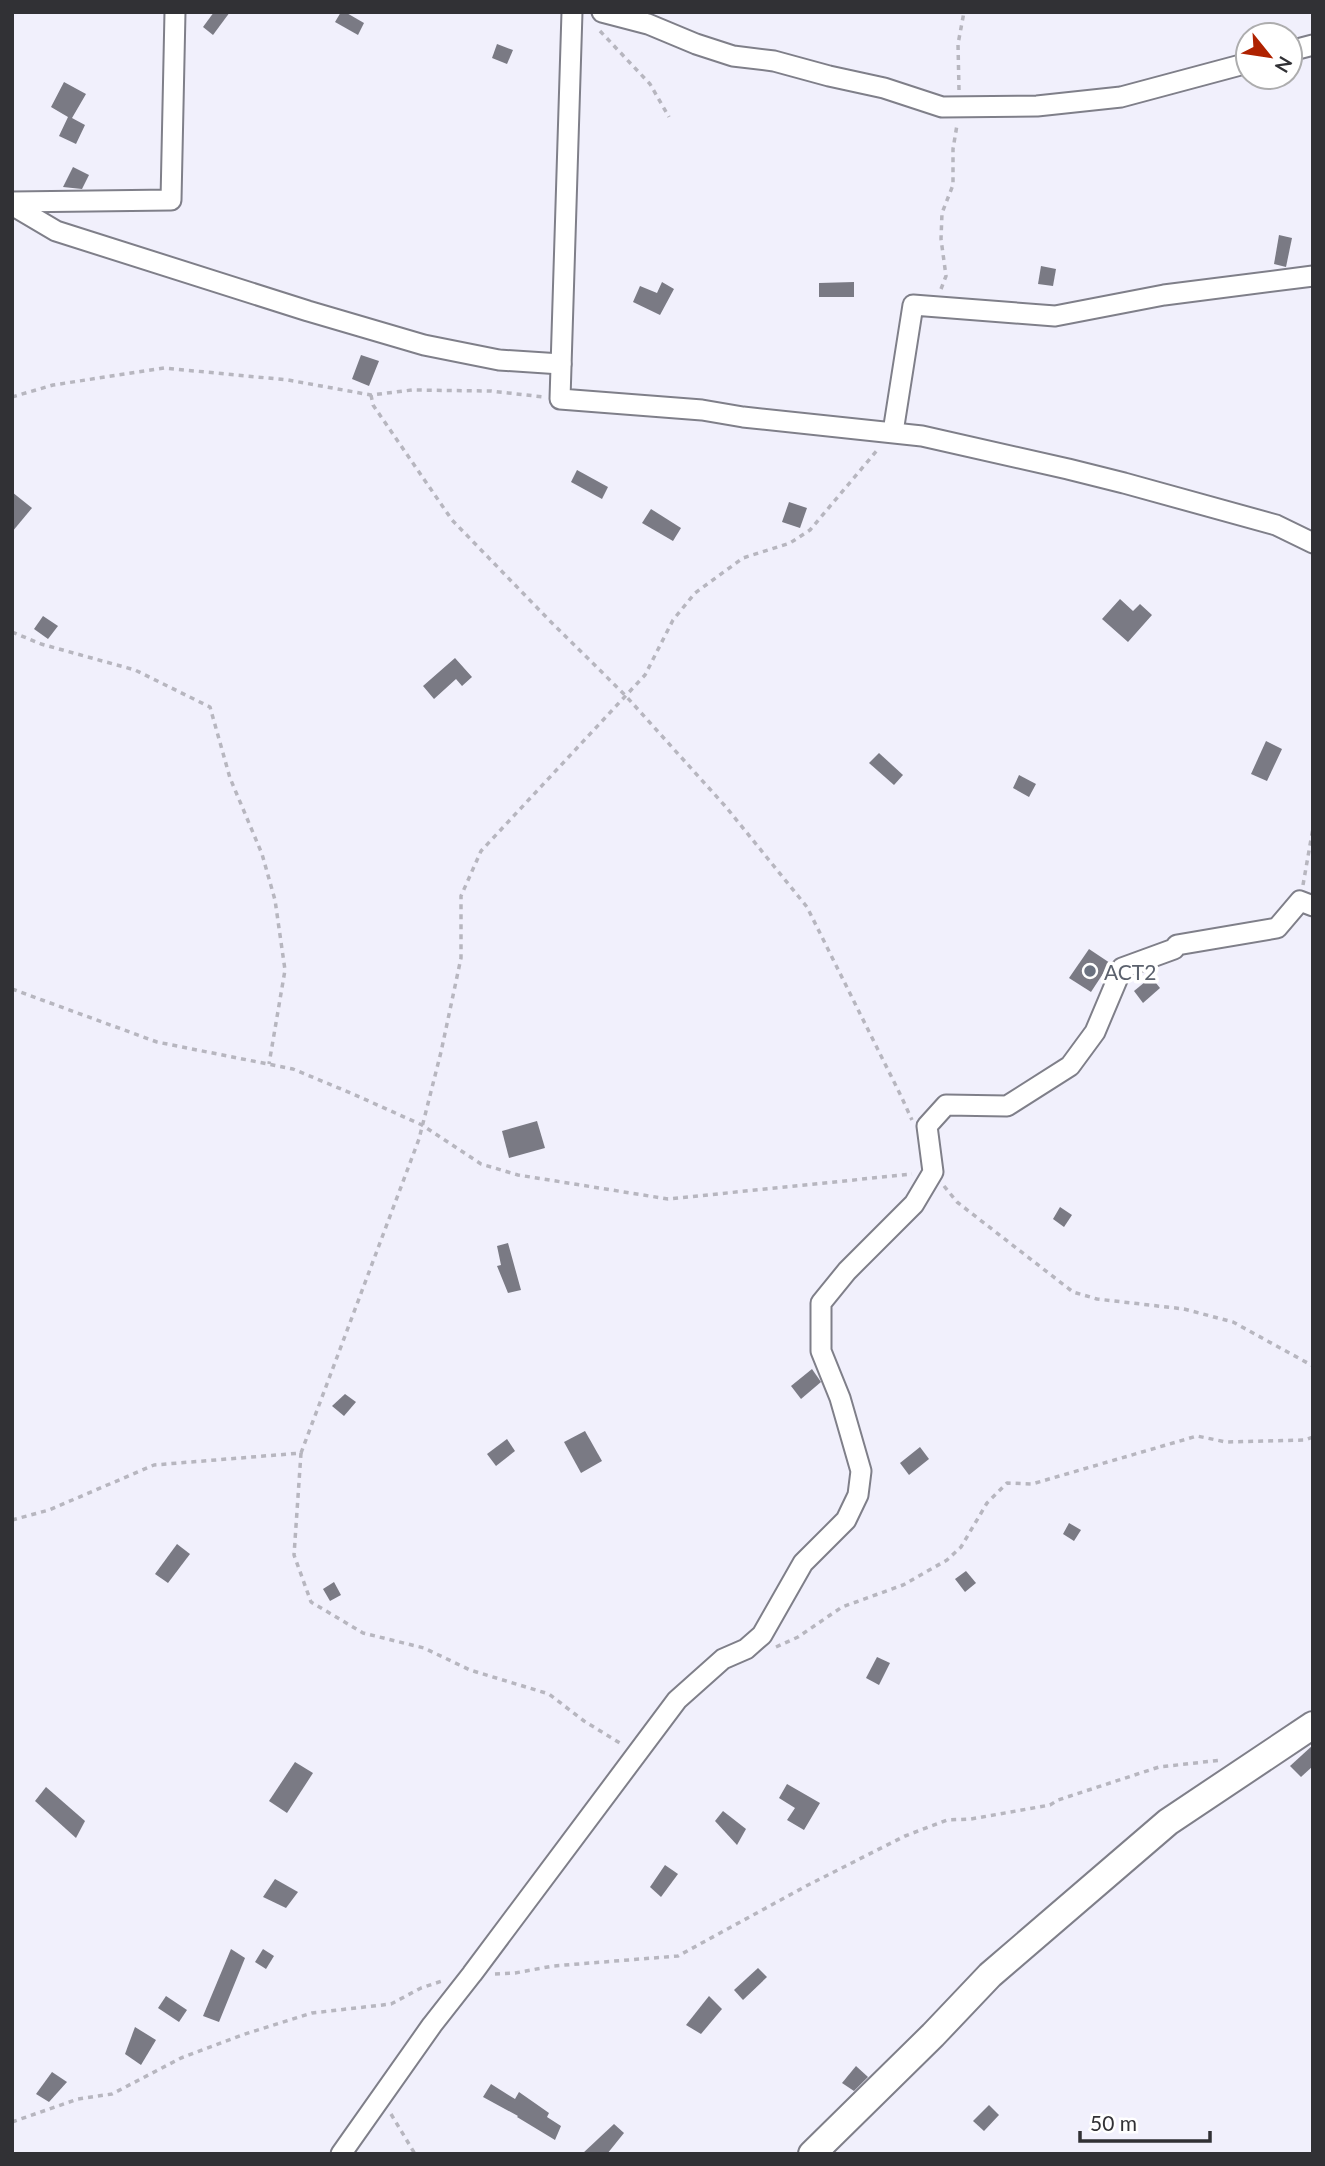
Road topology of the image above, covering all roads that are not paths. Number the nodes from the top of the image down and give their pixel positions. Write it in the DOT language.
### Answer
graph roads {
  1 [pos="175,12"];
  2 [pos="572,12"];
  3 [pos="599,20"];
  4 [pos="1234,67"];
  5 [pos="12,203"];
  6 [pos="1313,276"];
  7 [pos="561,365"];
  8 [pos="893,432"];
  9 [pos="1313,543"];
  10 [pos="1307,904"];
  11 [pos="1313,1725"];
  12 [pos="341,2154"];
  13 [pos="812,2154"];
  1 -- 5 [label="street"];
  2 -- 7 [label="street"];
  3 -- 4 [label="street"];
  5 -- 7 [label="street"];
  6 -- 8 [label="street"];
  7 -- 8 [label="street"];
  8 -- 9 [label="street"];
  10 -- 12 [label="street"];
  11 -- 13 [label="main road"];
}
